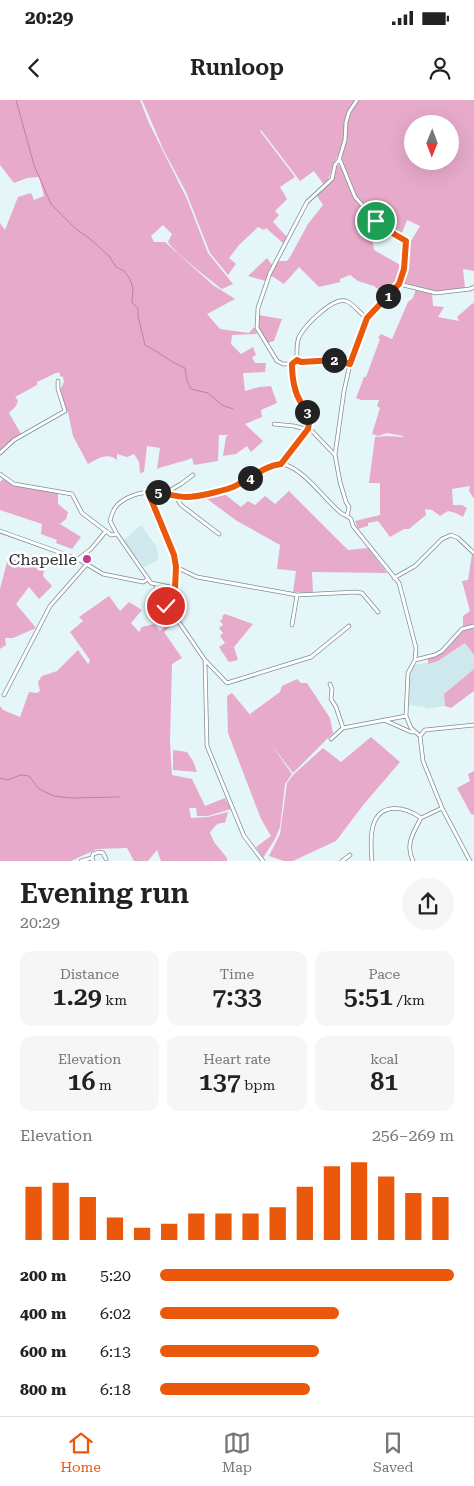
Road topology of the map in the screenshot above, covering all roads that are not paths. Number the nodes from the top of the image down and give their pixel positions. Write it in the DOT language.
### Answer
graph roads {
  1 [pos="357,100"];
  2 [pos="339,160"];
  3 [pos="399,284"];
  4 [pos="474,287"];
  5 [pos="367,318"];
  6 [pos="297,360"];
  7 [pos="292,364"];
  8 [pos="350,364"];
  9 [pos="58,381"];
  10 [pos="274,424"];
  11 [pos="308,429"];
  12 [pos="0,453"];
  13 [pos="335,455"];
  14 [pos="281,464"];
  15 [pos="0,474"];
  16 [pos="193,475"];
  17 [pos="148,492"];
  18 [pos="166,493"];
  19 [pos="174,495"];
  20 [pos="347,516"];
  21 [pos="0,531"];
  22 [pos="106,531"];
  23 [pos="117,534"];
  24 [pos="219,534"];
  25 [pos="474,553"];
  26 [pos="78,559"];
  27 [pos="87,564"];
  28 [pos="176,567"];
  29 [pos="394,578"];
  30 [pos="148,580"];
  31 [pos="156,586"];
  32 [pos="174,588"];
  33 [pos="297,595"];
  34 [pos="174,609"];
  35 [pos="378,612"];
  36 [pos="292,625"];
  37 [pos="349,626"];
  38 [pos="474,626"];
  39 [pos="205,660"];
  40 [pos="415,660"];
  41 [pos="330,684"];
  42 [pos="4,695"];
  43 [pos="406,716"];
  44 [pos="384,720"];
  45 [pos="474,726"];
  46 [pos="343,728"];
  47 [pos="414,732"];
  48 [pos="420,736"];
  49 [pos="331,739"];
  50 [pos="442,808"];
  51 [pos="421,818"];
  52 [pos="350,855"];
  53 [pos="92,859"];
  54 [pos="106,859"];
  55 [pos="80,861"];
  56 [pos="263,861"];
  57 [pos="342,861"];
  58 [pos="372,861"];
  59 [pos="414,861"];
  60 [pos="470,861"];
  1 -- 2 [label="street"];
  2 -- 3 [label="street"];
  2 -- 7 [label="street"];
  3 -- 4 [label="street"];
  3 -- 5 [label="street"];
  5 -- 6 [label="street"];
  5 -- 8 [label="street"];
  6 -- 7 [label="street"];
  6 -- 8 [label="street"];
  7 -- 11 [label="street"];
  8 -- 13 [label="street"];
  9 -- 12 [label="street"];
  10 -- 11 [label="street"];
  11 -- 13 [label="street"];
  11 -- 14 [label="street"];
  13 -- 20 [label="street"];
  14 -- 19 [label="street"];
  14 -- 20 [label="street"];
  15 -- 22 [label="street"];
  16 -- 18 [label="street"];
  17 -- 18 [label="street"];
  17 -- 23 [label="street"];
  17 -- 28 [label="street"];
  18 -- 19 [label="street"];
  19 -- 24 [label="street"];
  20 -- 29 [label="street"];
  21 -- 26 [label="street"];
  22 -- 23 [label="street"];
  22 -- 26 [label="street"];
  23 -- 30 [label="street"];
  25 -- 29 [label="street"];
  26 -- 27 [label="street"];
  27 -- 30 [label="street"];
  27 -- 42 [label="street"];
  28 -- 32 [label="street"];
  28 -- 33 [label="street"];
  29 -- 40 [label="street"];
  30 -- 31 [label="street"];
  31 -- 32 [label="street"];
  31 -- 34 [label="street"];
  32 -- 34 [label="street"];
  33 -- 35 [label="street"];
  33 -- 36 [label="street"];
  34 -- 39 [label="street"];
  37 -- 39 [label="street"];
  38 -- 40 [label="street"];
  39 -- 56 [label="street"];
  40 -- 43 [label="street"];
  41 -- 46 [label="street"];
  43 -- 44 [label="street"];
  43 -- 47 [label="street"];
  44 -- 46 [label="street"];
  44 -- 47 [label="street"];
  45 -- 48 [label="street"];
  46 -- 49 [label="street"];
  47 -- 48 [label="street"];
  48 -- 50 [label="street"];
  50 -- 51 [label="street"];
  50 -- 60 [label="street"];
  51 -- 58 [label="street"];
  51 -- 59 [label="street"];
  52 -- 57 [label="street"];
  53 -- 54 [label="street"];
  53 -- 55 [label="street"];
}
